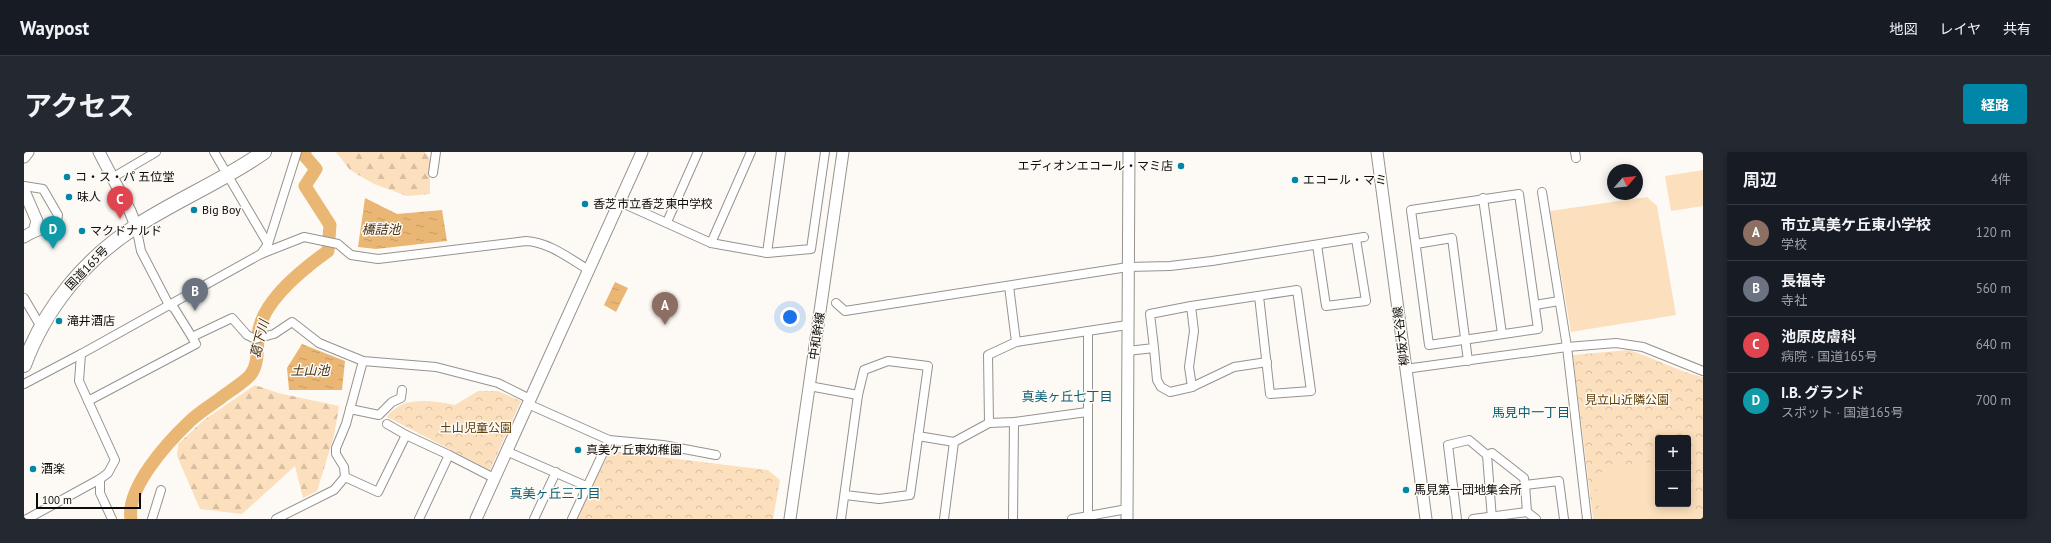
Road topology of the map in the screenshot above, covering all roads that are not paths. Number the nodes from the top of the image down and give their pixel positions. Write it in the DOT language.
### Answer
graph roads {
  1 [pos="28,152"];
  2 [pos="99,152"];
  3 [pos="156,152"];
  4 [pos="214,152"];
  5 [pos="264,152"];
  6 [pos="297,152"];
  7 [pos="436,152"];
  8 [pos="642,152"];
  9 [pos="698,152"];
  10 [pos="751,152"];
  11 [pos="782,152"];
  12 [pos="825,152"];
  13 [pos="836,152"];
  14 [pos="843,152"];
  15 [pos="1129,152"];
  16 [pos="1377,152"];
  17 [pos="24,157"];
  18 [pos="433,173"];
  19 [pos="228,174"];
  20 [pos="112,178"];
  21 [pos="24,186"];
  22 [pos="24,191"];
  23 [pos="1542,192"];
  24 [pos="1483,198"];
  25 [pos="620,202"];
  26 [pos="667,222"];
  27 [pos="136,226"];
  28 [pos="27,236"];
  29 [pos="268,244"];
  30 [pos="711,244"];
  31 [pos="1317,244"];
  32 [pos="1416,244"];
  33 [pos="767,253"];
  34 [pos="261,254"];
  35 [pos="1128,267"];
  36 [pos="590,270"];
  37 [pos="1009,286"];
  38 [pos="1259,296"];
  39 [pos="24,298"];
  40 [pos="1559,301"];
  41 [pos="836,303"];
  42 [pos="169,305"];
  43 [pos="1535,305"];
  44 [pos="1191,306"];
  45 [pos="1127,325"];
  46 [pos="40,327"];
  47 [pos="1088,331"];
  48 [pos="1502,334"];
  49 [pos="192,337"];
  50 [pos="1466,339"];
  51 [pos="1016,342"];
  52 [pos="1567,347"];
  53 [pos="1154,348"];
  54 [pos="1127,351"];
  55 [pos="81,354"];
  56 [pos="363,360"];
  57 [pos="1468,361"];
  58 [pos="1267,362"];
  59 [pos="24,365"];
  60 [pos="1405,369"];
  61 [pos="1703,371"];
  62 [pos="24,384"];
  63 [pos="809,386"];
  64 [pos="1192,387"];
  65 [pos="402,390"];
  66 [pos="858,395"];
  67 [pos="88,401"];
  68 [pos="529,402"];
  69 [pos="350,409"];
  70 [pos="1088,412"];
  71 [pos="1014,422"];
  72 [pos="989,423"];
  73 [pos="387,424"];
  74 [pos="406,436"];
  75 [pos="918,436"];
  76 [pos="609,440"];
  77 [pos="954,442"];
  78 [pos="506,451"];
  79 [pos="449,455"];
  80 [pos="716,455"];
  81 [pos="1487,455"];
  82 [pos="556,472"];
  83 [pos="345,477"];
  84 [pos="494,478"];
  85 [pos="100,479"];
  86 [pos="1525,485"];
  87 [pos="586,486"];
  88 [pos="161,490"];
  89 [pos="845,495"];
  90 [pos="1527,512"];
  91 [pos="1127,514"];
  92 [pos="42,516"];
  93 [pos="1088,518"];
  94 [pos="1492,518"];
  95 [pos="27,519"];
  96 [pos="112,519"];
  97 [pos="152,519"];
  98 [pos="276,519"];
  99 [pos="419,519"];
  100 [pos="476,519"];
  101 [pos="534,519"];
  102 [pos="572,519"];
  103 [pos="783,519"];
  104 [pos="790,519"];
  105 [pos="841,519"];
  106 [pos="944,519"];
  107 [pos="1013,519"];
  108 [pos="1072,519"];
  109 [pos="1426,519"];
  110 [pos="1456,519"];
  111 [pos="1473,519"];
  112 [pos="1536,519"];
  113 [pos="1564,519"];
  114 [pos="1587,519"];
  1 -- 17 [label="street"];
  2 -- 20 [label="street"];
  3 -- 20 [label="street"];
  4 -- 19 [label="street"];
  5 -- 19 [label="highway, 国道165号"];
  6 -- 29 [label="street"];
  7 -- 18 [label="street"];
  8 -- 25 [label="street"];
  9 -- 26 [label="street"];
  10 -- 30 [label="street"];
  11 -- 33 [label="street"];
  12 -- 33 [label="street"];
  13 -- 103 [label="street, 中和幹線"];
  14 -- 63 [label="street, 中和幹線"];
  15 -- 35 [label="street"];
  16 -- 60 [label="street, 柳坂大谷線"];
  19 -- 27 [label="highway, 国道165号"];
  19 -- 29 [label="street"];
  20 -- 27 [label="street"];
  21 -- 28 [label="street"];
  22 -- 28 [label="street"];
  23 -- 40 [label="street"];
  24 -- 32 [label="street"];
  24 -- 43 [label="street"];
  24 -- 48 [label="street"];
  25 -- 26 [label="street"];
  25 -- 36 [label="street"];
  26 -- 30 [label="street"];
  27 -- 42 [label="street"];
  27 -- 46 [label="highway, 国道165号"];
  29 -- 34 [label="street"];
  30 -- 33 [label="street"];
  31 -- 31 [label="street"];
  31 -- 35 [label="street"];
  32 -- 50 [label="street"];
  32 -- 50 [label="street"];
  34 -- 36 [label="street"];
  34 -- 42 [label="street"];
  35 -- 37 [label="street"];
  35 -- 45 [label="street"];
  36 -- 68 [label="street"];
  37 -- 41 [label="street"];
  37 -- 51 [label="street"];
  38 -- 44 [label="street"];
  38 -- 58 [label="street"];
  38 -- 58 [label="street"];
  39 -- 46 [label="street"];
  40 -- 43 [label="street"];
  40 -- 52 [label="street"];
  42 -- 49 [label="street"];
  42 -- 55 [label="street"];
  43 -- 48 [label="street"];
  44 -- 53 [label="street"];
  44 -- 64 [label="street"];
  45 -- 47 [label="street"];
  45 -- 54 [label="street"];
  46 -- 59 [label="highway, 国道165号"];
  47 -- 51 [label="street"];
  47 -- 70 [label="street"];
  48 -- 50 [label="street"];
  49 -- 56 [label="street"];
  49 -- 67 [label="street"];
  50 -- 57 [label="street"];
  51 -- 72 [label="street"];
  52 -- 57 [label="street"];
  52 -- 61 [label="street"];
  52 -- 114 [label="street"];
  53 -- 54 [label="street"];
  53 -- 64 [label="street"];
  54 -- 91 [label="street"];
  55 -- 62 [label="street"];
  55 -- 67 [label="street"];
  56 -- 68 [label="street"];
  56 -- 69 [label="street"];
  57 -- 60 [label="street"];
  58 -- 64 [label="street"];
  60 -- 109 [label="street, 柳坂大谷線"];
  63 -- 66 [label="street"];
  63 -- 104 [label="street, 中和幹線"];
  65 -- 69 [label="street"];
  66 -- 75 [label="street"];
  66 -- 89 [label="street"];
  67 -- 85 [label="street"];
  68 -- 76 [label="street"];
  68 -- 78 [label="street"];
  69 -- 83 [label="street"];
  70 -- 71 [label="street"];
  70 -- 93 [label="street"];
  71 -- 72 [label="street"];
  71 -- 107 [label="street"];
  72 -- 77 [label="street"];
  73 -- 74 [label="street"];
  74 -- 79 [label="street"];
  74 -- 83 [label="street"];
  75 -- 77 [label="street"];
  75 -- 89 [label="street"];
  76 -- 80 [label="street"];
  76 -- 87 [label="street"];
  77 -- 106 [label="street"];
  78 -- 82 [label="street"];
  78 -- 84 [label="street"];
  79 -- 84 [label="street"];
  79 -- 99 [label="street"];
  81 -- 86 [label="street"];
  81 -- 94 [label="street"];
  81 -- 110 [label="street"];
  82 -- 87 [label="street"];
  82 -- 101 [label="street"];
  83 -- 98 [label="street"];
  84 -- 100 [label="street"];
  85 -- 92 [label="street"];
  85 -- 96 [label="street"];
  86 -- 90 [label="street"];
  86 -- 113 [label="street"];
  87 -- 102 [label="street"];
  88 -- 97 [label="street"];
  89 -- 105 [label="street"];
  90 -- 94 [label="street"];
  90 -- 112 [label="street"];
  91 -- 93 [label="street"];
  92 -- 95 [label="street"];
  93 -- 108 [label="street"];
  94 -- 111 [label="street"];
}
